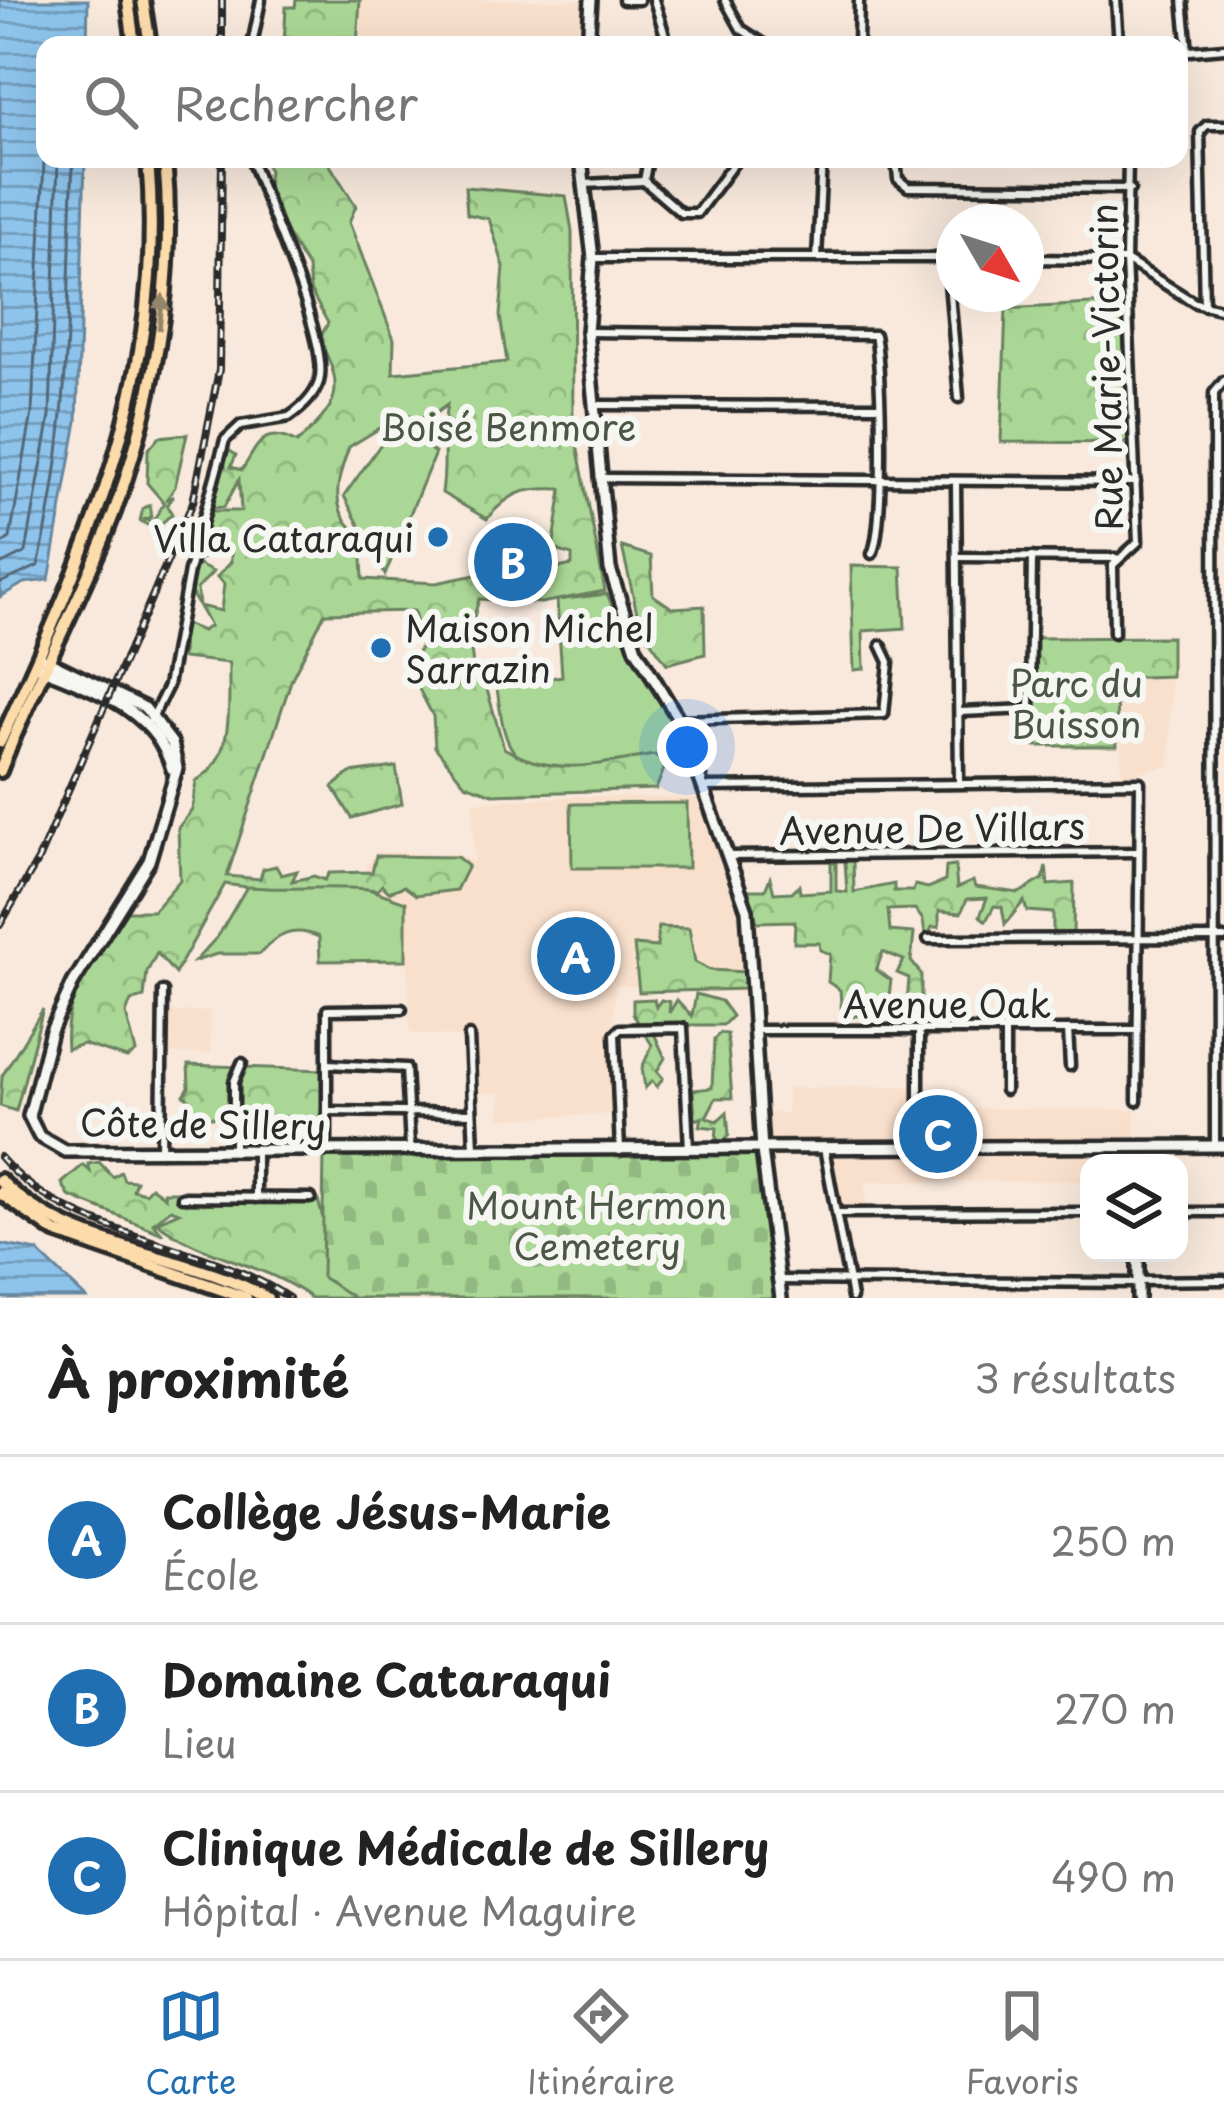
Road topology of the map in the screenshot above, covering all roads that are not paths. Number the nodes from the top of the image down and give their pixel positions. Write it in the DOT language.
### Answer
graph roads {
  1 [pos="128,0"];
  2 [pos="143,0"];
  3 [pos="261,0"];
  4 [pos="591,0"];
  5 [pos="623,0"];
  6 [pos="638,0"];
  7 [pos="654,0"];
  8 [pos="725,0"];
  9 [pos="859,0"];
  10 [pos="1116,0"];
  11 [pos="1183,0"];
  12 [pos="133,36"];
  13 [pos="149,36"];
  14 [pos="254,36"];
  15 [pos="589,36"];
  16 [pos="665,36"];
  17 [pos="752,36"];
  18 [pos="858,36"];
  19 [pos="1118,36"];
  20 [pos="1183,36"];
  21 [pos="1224,48"];
  22 [pos="1188,51"];
  23 [pos="1224,125"];
  24 [pos="148,168"];
  25 [pos="166,168"];
  26 [pos="254,168"];
  27 [pos="582,168"];
  28 [pos="646,168"];
  29 [pos="730,168"];
  30 [pos="822,168"];
  31 [pos="897,168"];
  32 [pos="1129,168"];
  33 [pos="644,181"];
  34 [pos="585,184"];
  35 [pos="1130,188"];
  36 [pos="593,257"];
  37 [pos="817,257"];
  38 [pos="936,258"];
  39 [pos="1044,259"];
  40 [pos="1126,260"];
  41 [pos="1204,306"];
  42 [pos="1224,310"];
  43 [pos="954,312"];
  44 [pos="587,332"];
  45 [pos="1224,381"];
  46 [pos="959,398"];
  47 [pos="596,404"];
  48 [pos="877,406"];
  49 [pos="604,478"];
  50 [pos="880,482"];
  51 [pos="1136,482"];
  52 [pos="956,483"];
  53 [pos="872,554"];
  54 [pos="958,557"];
  55 [pos="1032,557"];
  56 [pos="1116,558"];
  57 [pos="1114,633"];
  58 [pos="881,645"];
  59 [pos="42,664"];
  60 [pos="959,712"];
  61 [pos="152,720"];
  62 [pos="679,720"];
  63 [pos="0,742"];
  64 [pos="1220,746"];
  65 [pos="0,772"];
  66 [pos="959,782"];
  67 [pos="701,788"];
  68 [pos="1139,851"];
  69 [pos="726,856"];
  70 [pos="1139,938"];
  71 [pos="1220,938"];
  72 [pos="928,939"];
  73 [pos="164,992"];
  74 [pos="402,1009"];
  75 [pos="756,1030"];
  76 [pos="919,1030"];
  77 [pos="1005,1030"];
  78 [pos="1068,1030"];
  79 [pos="1138,1030"];
  80 [pos="469,1036"];
  81 [pos="242,1063"];
  82 [pos="328,1064"];
  83 [pos="1070,1066"];
  84 [pos="1005,1090"];
  85 [pos="919,1101"];
  86 [pos="1137,1101"];
  87 [pos="327,1112"];
  88 [pos="408,1112"];
  89 [pos="472,1112"];
  90 [pos="1220,1146"];
  91 [pos="1140,1147"];
  92 [pos="824,1148"];
  93 [pos="689,1149"];
  94 [pos="762,1150"];
  95 [pos="410,1151"];
  96 [pos="474,1151"];
  97 [pos="620,1151"];
  98 [pos="161,1152"];
  99 [pos="234,1152"];
  100 [pos="256,1152"];
  101 [pos="327,1153"];
  102 [pos="1140,1154"];
  103 [pos="0,1180"];
  104 [pos="0,1193"];
  105 [pos="182,1198"];
  106 [pos="256,1198"];
  107 [pos="311,1198"];
  108 [pos="1080,1212"];
  109 [pos="1188,1212"];
  110 [pos="1224,1212"];
  111 [pos="836,1213"];
  112 [pos="1138,1262"];
  113 [pos="777,1280"];
  114 [pos="849,1280"];
  115 [pos="1224,1280"];
  116 [pos="1138,1282"];
  117 [pos="246,1298"];
  118 [pos="267,1298"];
  119 [pos="781,1298"];
  120 [pos="852,1298"];
  121 [pos="1138,1298"];
  1 -- 12 [label="main road"];
  2 -- 13 [label="main road"];
  3 -- 14 [label="street"];
  4 -- 15 [label="street"];
  5 -- 6 [label="street"];
  7 -- 16 [label="street"];
  8 -- 17 [label="street"];
  9 -- 18 [label="street"];
  10 -- 19 [label="street"];
  11 -- 20 [label="street"];
  21 -- 22 [label="street"];
  23 -- 41 [label="street"];
  24 -- 59 [label="main road"];
  59 -- 25 [label="main road, one-way"];
  26 -- 61 [label="street"];
  27 -- 34 [label="street"];
  28 -- 33 [label="street"];
  29 -- 33 [label="street"];
  30 -- 37 [label="street"];
  31 -- 35 [label="street"];
  32 -- 35 [label="street, Rue Marie-Victorin"];
  33 -- 34 [label="street"];
  34 -- 36 [label="street"];
  35 -- 40 [label="street, Rue Marie-Victorin"];
  36 -- 37 [label="street"];
  36 -- 44 [label="street"];
  37 -- 38 [label="street"];
  39 -- 40 [label="street"];
  40 -- 41 [label="street"];
  40 -- 51 [label="street, Rue Marie-Victorin"];
  41 -- 42 [label="street"];
  43 -- 46 [label="street"];
  44 -- 47 [label="street"];
  44 -- 48 [label="street"];
  45 -- 64 [label="street"];
  47 -- 48 [label="street"];
  47 -- 49 [label="street"];
  48 -- 50 [label="street"];
  49 -- 50 [label="street"];
  49 -- 62 [label="street"];
  50 -- 52 [label="street"];
  50 -- 53 [label="street"];
  51 -- 52 [label="street"];
  51 -- 56 [label="street, Rue Marie-Victorin"];
  52 -- 54 [label="street"];
  54 -- 55 [label="street"];
  54 -- 60 [label="street"];
  55 -- 56 [label="street"];
  55 -- 60 [label="street"];
  56 -- 57 [label="street, Rue Marie-Victorin"];
  58 -- 62 [label="street"];
  59 -- 61 [label="street"];
  59 -- 63 [label="main road"];
  59 -- 65 [label="main road"];
  60 -- 66 [label="street"];
  61 -- 98 [label="street, Côte de Sillery"];
  62 -- 67 [label="street"];
  64 -- 71 [label="street"];
  66 -- 67 [label="street"];
  66 -- 68 [label="street"];
  67 -- 69 [label="street"];
  68 -- 69 [label="street, Avenue De Villars"];
  68 -- 70 [label="street"];
  69 -- 75 [label="street"];
  70 -- 71 [label="street"];
  70 -- 72 [label="street"];
  70 -- 79 [label="street"];
  71 -- 90 [label="street"];
  73 -- 98 [label="street"];
  74 -- 82 [label="street"];
  75 -- 76 [label="street, Avenue Oak"];
  75 -- 94 [label="street"];
  76 -- 77 [label="street, Avenue Oak"];
  76 -- 85 [label="street"];
  77 -- 78 [label="street, Avenue Oak"];
  77 -- 84 [label="street"];
  78 -- 79 [label="street, Avenue Oak"];
  78 -- 83 [label="street"];
  79 -- 86 [label="street"];
  80 -- 89 [label="street"];
  81 -- 99 [label="street"];
  82 -- 87 [label="street"];
  82 -- 88 [label="street"];
  87 -- 88 [label="street"];
  87 -- 101 [label="street"];
  88 -- 89 [label="street"];
  88 -- 95 [label="street"];
  89 -- 96 [label="street"];
  90 -- 91 [label="street, Côte de Sillery"];
  91 -- 92 [label="street, Côte de Sillery"];
  91 -- 102 [label="street"];
  92 -- 94 [label="street, Côte de Sillery"];
  92 -- 111 [label="street"];
  93 -- 94 [label="street, Côte de Sillery"];
  93 -- 97 [label="street, Côte de Sillery"];
  93 -- 97 [label="street"];
  94 -- 113 [label="street"];
  95 -- 96 [label="street, Côte de Sillery"];
  95 -- 101 [label="street, Côte de Sillery"];
  96 -- 97 [label="street, Côte de Sillery"];
  98 -- 99 [label="street, Côte de Sillery"];
  99 -- 100 [label="street, Côte de Sillery"];
  100 -- 101 [label="street, Côte de Sillery"];
  100 -- 106 [label="street"];
  103 -- 118 [label="main road"];
  104 -- 117 [label="main road"];
  105 -- 106 [label="street"];
  106 -- 107 [label="street"];
  108 -- 111 [label="street"];
  109 -- 110 [label="street"];
  111 -- 114 [label="street"];
  112 -- 116 [label="street"];
  113 -- 114 [label="street"];
  113 -- 119 [label="street"];
  114 -- 116 [label="street"];
  114 -- 120 [label="street"];
  115 -- 116 [label="street"];
  116 -- 121 [label="street"];
}
